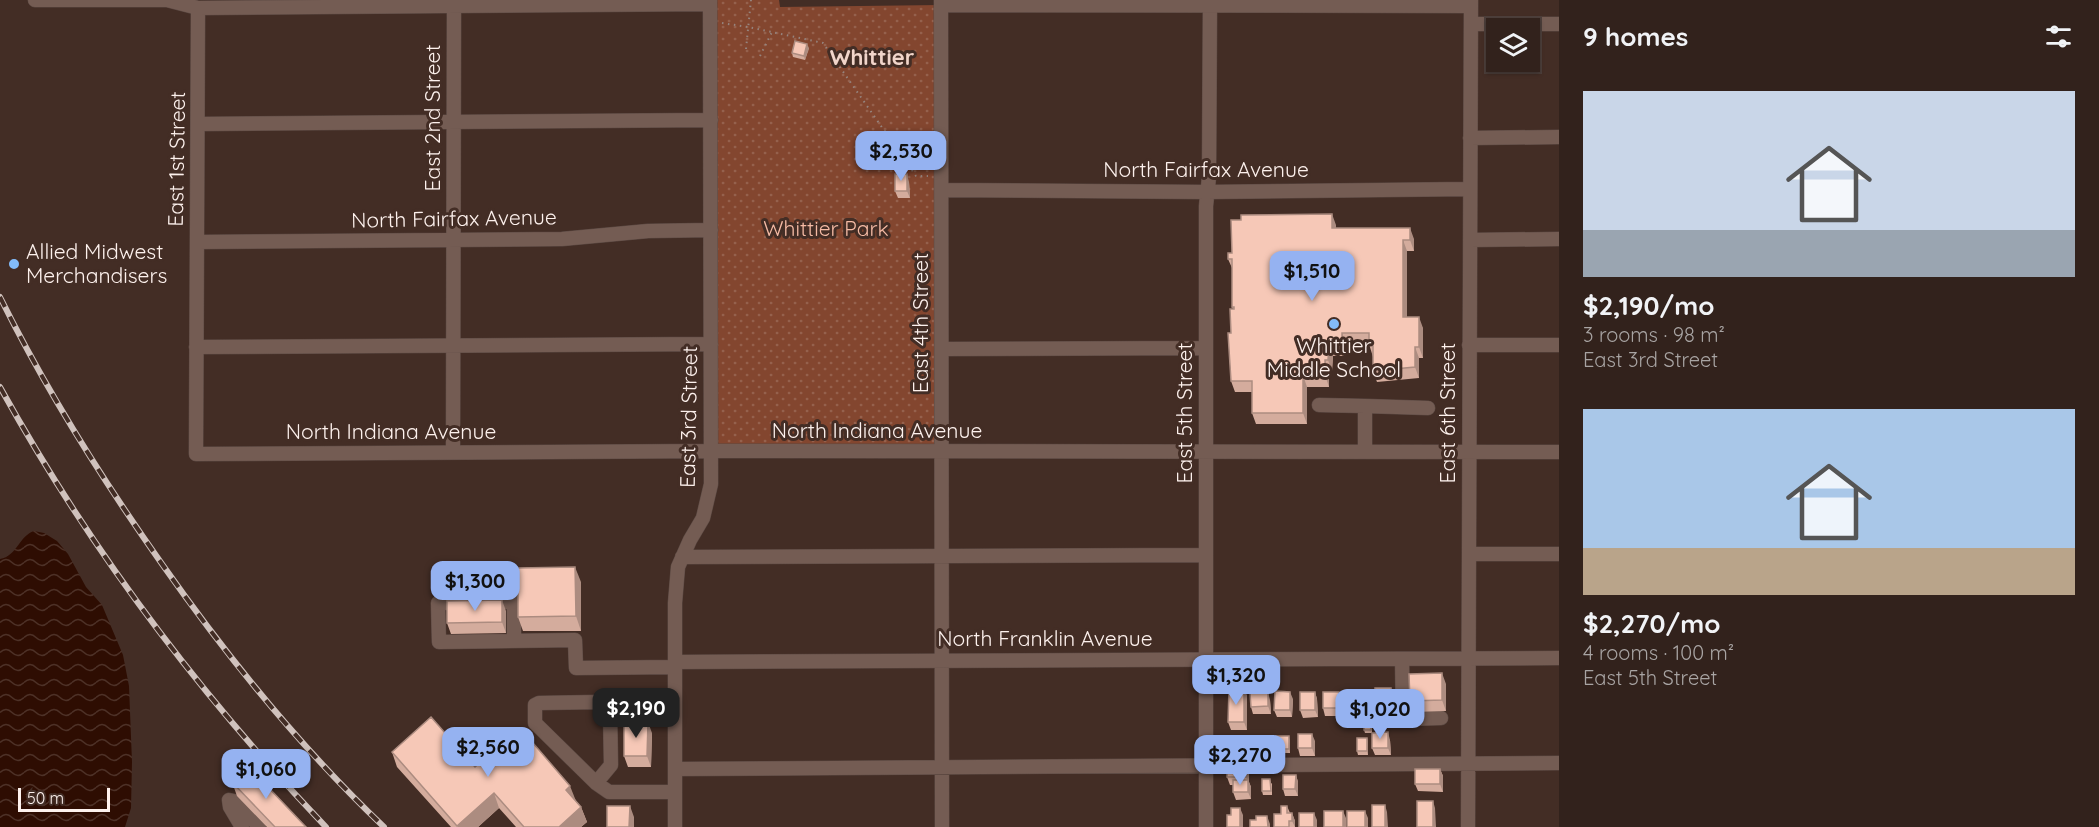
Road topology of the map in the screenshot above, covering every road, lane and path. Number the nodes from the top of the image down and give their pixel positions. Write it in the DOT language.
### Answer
graph roads {
  1 [pos="35,0"];
  2 [pos="751,0"];
  3 [pos="710,2"];
  4 [pos="1210,2"];
  5 [pos="454,3"];
  6 [pos="941,3"];
  7 [pos="1471,3"];
  8 [pos="198,8"];
  9 [pos="710,23"];
  10 [pos="1471,24"];
  11 [pos="1559,24"];
  12 [pos="748,27"];
  13 [pos="772,32"];
  14 [pos="746,49"];
  15 [pos="760,56"];
  16 [pos="711,120"];
  17 [pos="454,123"];
  18 [pos="198,124"];
  19 [pos="1559,137"];
  20 [pos="1470,138"];
  21 [pos="942,183"];
  22 [pos="1470,189"];
  23 [pos="1207,192"];
  24 [pos="711,230"];
  25 [pos="1559,239"];
  26 [pos="1470,240"];
  27 [pos="454,241"];
  28 [pos="197,242"];
  29 [pos="711,344"];
  30 [pos="1469,345"];
  31 [pos="1559,345"];
  32 [pos="196,347"];
  33 [pos="453,347"];
  34 [pos="1206,348"];
  35 [pos="942,349"];
  36 [pos="1319,405"];
  37 [pos="1365,406"];
  38 [pos="1428,408"];
  39 [pos="711,451"];
  40 [pos="453,452"];
  41 [pos="942,452"];
  42 [pos="1206,452"];
  43 [pos="1365,452"];
  44 [pos="1559,452"];
  45 [pos="1469,453"];
  46 [pos="196,454"];
  47 [pos="1469,554"];
  48 [pos="1559,554"];
  49 [pos="1206,555"];
  50 [pos="942,556"];
  51 [pos="682,557"];
  52 [pos="514,641"];
  53 [pos="1559,658"];
  54 [pos="1206,659"];
  55 [pos="1402,659"];
  56 [pos="1469,659"];
  57 [pos="942,661"];
  58 [pos="675,665"];
  59 [pos="1441,718"];
  60 [pos="1469,763"];
  61 [pos="1559,763"];
  62 [pos="1206,765"];
  63 [pos="942,766"];
  64 [pos="675,768"];
  65 [pos="596,783"];
  66 [pos="675,792"];
  67 [pos="242,827"];
  68 [pos="259,827"];
  69 [pos="675,827"];
  70 [pos="942,827"];
  71 [pos="1206,827"];
  72 [pos="1468,827"];
  1 -- 8 [label="street"];
  2 -- 12 [label="path"];
  3 -- 5 [label="street"];
  3 -- 9 [label="street, East 3rd Street"];
  4 -- 6 [label="street"];
  4 -- 7 [label="street"];
  4 -- 23 [label="street, East 5th Street"];
  5 -- 8 [label="street"];
  5 -- 17 [label="street, East 2nd Street"];
  6 -- 21 [label="street, East 4th Street"];
  7 -- 10 [label="street, East 6th Street"];
  8 -- 18 [label="street, East 1st Street"];
  9 -- 12 [label="path"];
  9 -- 16 [label="street, East 3rd Street"];
  10 -- 11 [label="street"];
  10 -- 20 [label="street, East 6th Street"];
  12 -- 13 [label="path"];
  12 -- 14 [label="path"];
  13 -- 15 [label="path"];
  13 -- 21 [label="path"];
  16 -- 17 [label="street"];
  16 -- 24 [label="street, East 3rd Street"];
  17 -- 18 [label="street"];
  17 -- 27 [label="street, East 2nd Street"];
  18 -- 28 [label="street, East 1st Street"];
  19 -- 20 [label="street"];
  20 -- 22 [label="street, East 6th Street"];
  21 -- 23 [label="street, North Fairfax Avenue"];
  21 -- 35 [label="street, East 4th Street"];
  22 -- 23 [label="street, North Fairfax Avenue"];
  22 -- 26 [label="street, East 6th Street"];
  23 -- 34 [label="street, East 5th Street"];
  24 -- 27 [label="street, North Fairfax Avenue"];
  24 -- 29 [label="street, East 3rd Street"];
  25 -- 26 [label="street"];
  26 -- 30 [label="street, East 6th Street"];
  27 -- 28 [label="street, North Fairfax Avenue"];
  27 -- 33 [label="street, East 2nd Street"];
  28 -- 32 [label="street, East 1st Street"];
  29 -- 33 [label="street"];
  29 -- 39 [label="street, East 3rd Street"];
  30 -- 31 [label="street"];
  30 -- 45 [label="street, East 6th Street"];
  32 -- 33 [label="street"];
  32 -- 46 [label="street, East 1st Street"];
  33 -- 40 [label="street, East 2nd Street"];
  34 -- 35 [label="street"];
  34 -- 42 [label="street, East 5th Street"];
  35 -- 41 [label="street, East 4th Street"];
  36 -- 37 [label="street"];
  37 -- 38 [label="street"];
  37 -- 43 [label="street"];
  39 -- 40 [label="street, North Indiana Avenue"];
  39 -- 41 [label="street, North Indiana Avenue"];
  39 -- 51 [label="street, East 3rd Street"];
  40 -- 46 [label="street, North Indiana Avenue"];
  41 -- 42 [label="street, North Indiana Avenue"];
  41 -- 50 [label="street, East 4th Street"];
  42 -- 43 [label="street, North Indiana Avenue"];
  42 -- 49 [label="street, East 5th Street"];
  43 -- 45 [label="street, North Indiana Avenue"];
  44 -- 45 [label="street, North Indiana Avenue"];
  45 -- 47 [label="street, East 6th Street"];
  47 -- 48 [label="street"];
  47 -- 56 [label="street, East 6th Street"];
  49 -- 50 [label="street"];
  49 -- 54 [label="street, East 5th Street"];
  50 -- 51 [label="street"];
  50 -- 57 [label="street, East 4th Street"];
  51 -- 58 [label="street, East 3rd Street"];
  52 -- 52 [label="street"];
  52 -- 58 [label="street, North Franklin Avenue"];
  53 -- 56 [label="street, North Franklin Avenue"];
  54 -- 55 [label="street, North Franklin Avenue"];
  54 -- 57 [label="street, North Franklin Avenue"];
  54 -- 62 [label="street, East 5th Street"];
  55 -- 56 [label="street, North Franklin Avenue"];
  55 -- 59 [label="street"];
  56 -- 60 [label="street, East 6th Street"];
  57 -- 58 [label="street, North Franklin Avenue"];
  57 -- 63 [label="street, East 4th Street"];
  58 -- 64 [label="street, East 3rd Street"];
  60 -- 61 [label="street"];
  60 -- 62 [label="street"];
  60 -- 72 [label="street, East 6th Street"];
  62 -- 63 [label="street"];
  62 -- 71 [label="street, East 5th Street"];
  63 -- 64 [label="street"];
  63 -- 70 [label="street, East 4th Street"];
  64 -- 66 [label="street, East 3rd Street"];
  65 -- 65 [label="street"];
  65 -- 66 [label="street"];
  66 -- 69 [label="street, East 3rd Street"];
  67 -- 68 [label="street"];
}
